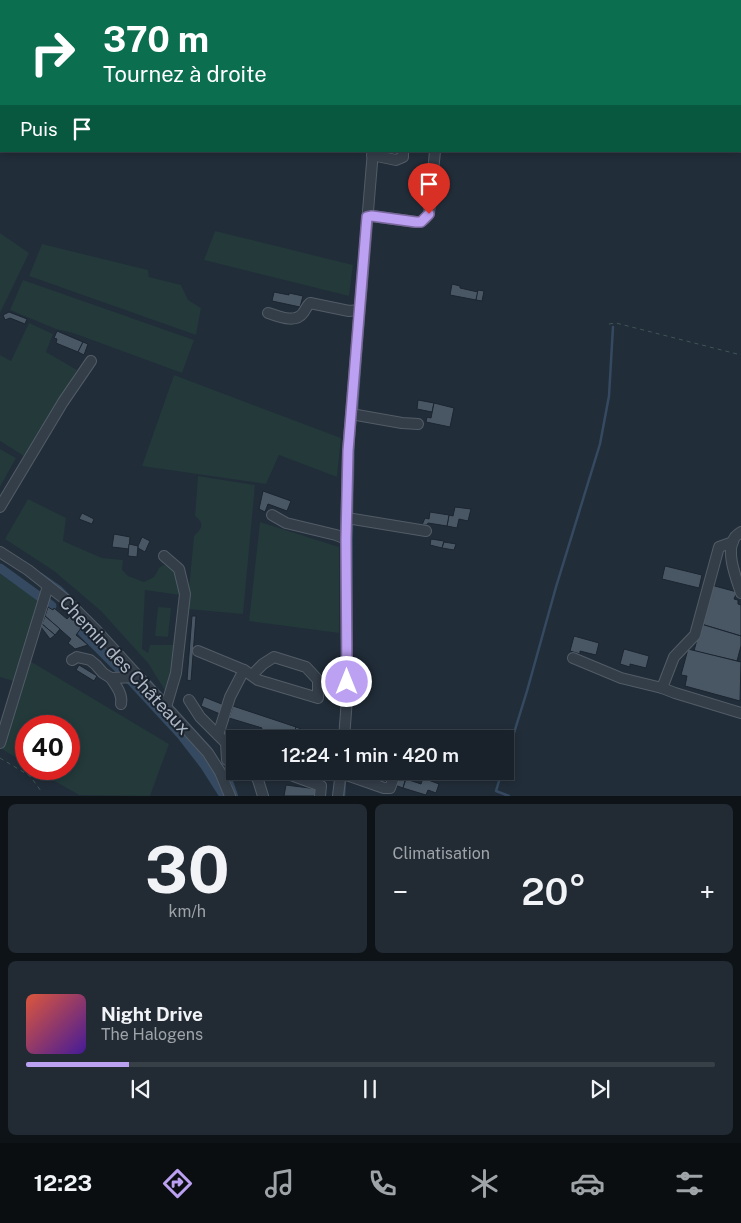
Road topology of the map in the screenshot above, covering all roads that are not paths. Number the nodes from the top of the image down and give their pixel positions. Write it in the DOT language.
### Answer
graph roads {
  1 [pos="403,152"];
  2 [pos="435,152"];
  3 [pos="372,153"];
  4 [pos="367,217"];
  5 [pos="359,310"];
  6 [pos="268,313"];
  7 [pos="91,361"];
  8 [pos="351,414"];
  9 [pos="418,424"];
  10 [pos="0,507"];
  11 [pos="272,515"];
  12 [pos="347,518"];
  13 [pos="426,531"];
  14 [pos="741,532"];
  15 [pos="346,539"];
  16 [pos="733,542"];
  17 [pos="0,552"];
  18 [pos="164,556"];
  19 [pos="48,586"];
  20 [pos="741,593"];
  21 [pos="198,651"];
  22 [pos="573,658"];
  23 [pos="72,660"];
  24 [pos="248,672"];
  25 [pos="138,677"];
  26 [pos="111,678"];
  27 [pos="662,688"];
  28 [pos="189,700"];
  29 [pos="121,704"];
  30 [pos="166,708"];
  31 [pos="741,713"];
  32 [pos="345,730"];
  33 [pos="218,735"];
  34 [pos="0,743"];
  35 [pos="226,743"];
  36 [pos="226,762"];
  37 [pos="216,765"];
  38 [pos="258,780"];
  39 [pos="305,780"];
  40 [pos="340,780"];
  41 [pos="362,780"];
  42 [pos="393,780"];
  43 [pos="230,796"];
  44 [pos="263,796"];
  45 [pos="320,796"];
  46 [pos="338,796"];
  1 -- 3 [label="street"];
  2 -- 4 [label="street"];
  3 -- 4 [label="street"];
  4 -- 5 [label="street"];
  5 -- 6 [label="street"];
  5 -- 8 [label="street"];
  7 -- 10 [label="street"];
  8 -- 9 [label="street"];
  8 -- 12 [label="street"];
  11 -- 15 [label="street"];
  12 -- 13 [label="street"];
  12 -- 15 [label="street"];
  14 -- 16 [label="street"];
  15 -- 32 [label="street"];
  16 -- 20 [label="street"];
  16 -- 27 [label="street"];
  17 -- 19 [label="street, Chemin des Châteaux"];
  18 -- 30 [label="street"];
  19 -- 25 [label="street, Chemin des Châteaux"];
  19 -- 34 [label="street"];
  21 -- 24 [label="street"];
  22 -- 27 [label="street"];
  23 -- 26 [label="street"];
  24 -- 24 [label="street"];
  24 -- 33 [label="street"];
  25 -- 26 [label="street"];
  25 -- 30 [label="street, Chemin des Châteaux"];
  26 -- 29 [label="street"];
  27 -- 31 [label="street"];
  28 -- 33 [label="street"];
  30 -- 37 [label="street, Chemin des Châteaux"];
  33 -- 35 [label="street"];
  36 -- 37 [label="street"];
  37 -- 43 [label="street, Chemin des Châteaux"];
  38 -- 44 [label="street"];
  39 -- 45 [label="street"];
  40 -- 46 [label="street"];
  41 -- 42 [label="street"];
}
